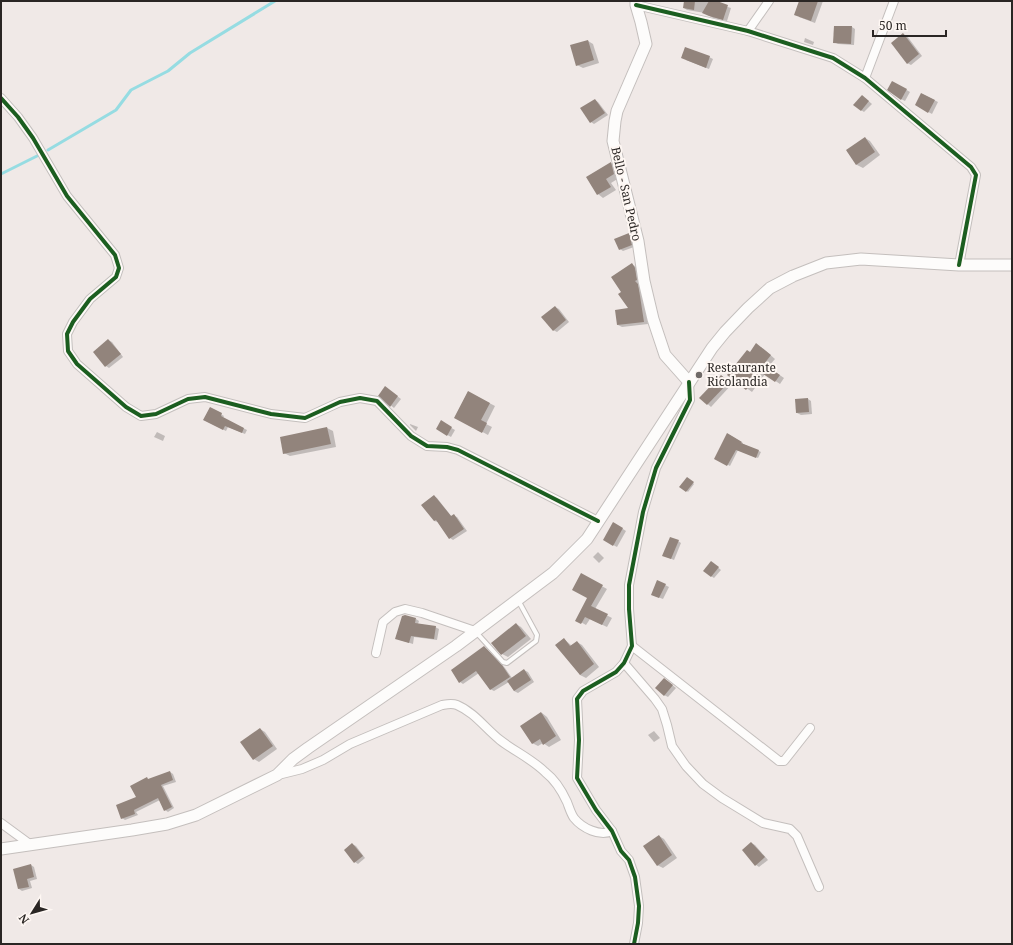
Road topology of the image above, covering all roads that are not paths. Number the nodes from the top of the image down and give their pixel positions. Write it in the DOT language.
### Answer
graph roads {
  1 [pos="769,1"];
  2 [pos="894,1"];
  3 [pos="636,3"];
  4 [pos="748,31"];
  5 [pos="865,78"];
  6 [pos="1,98"];
  7 [pos="959,265"];
  8 [pos="1012,265"];
  9 [pos="689,382"];
  10 [pos="598,521"];
  11 [pos="518,600"];
  12 [pos="475,631"];
  13 [pos="632,646"];
  14 [pos="376,653"];
  15 [pos="624,663"];
  16 [pos="810,728"];
  17 [pos="277,775"];
  18 [pos="1,823"];
  19 [pos="612,831"];
  20 [pos="31,845"];
  21 [pos="1,849"];
  22 [pos="819,887"];
  23 [pos="634,944"];
  1 -- 4 [label="street"];
  2 -- 5 [label="street"];
  3 -- 4 [label="street"];
  3 -- 9 [label="main road, Bello - San Pedro"];
  4 -- 5 [label="street"];
  5 -- 7 [label="street"];
  6 -- 10 [label="street"];
  7 -- 8 [label="main road"];
  7 -- 9 [label="main road"];
  9 -- 10 [label="main road"];
  9 -- 13 [label="street"];
  10 -- 11 [label="main road"];
  11 -- 12 [label="main road"];
  11 -- 12 [label="lane"];
  12 -- 14 [label="street"];
  12 -- 17 [label="main road"];
  13 -- 15 [label="street"];
  13 -- 16 [label="street"];
  15 -- 19 [label="street"];
  15 -- 22 [label="street"];
  17 -- 19 [label="street"];
  17 -- 20 [label="main road"];
  18 -- 20 [label="street"];
  19 -- 23 [label="street"];
  20 -- 21 [label="main road"];
}
